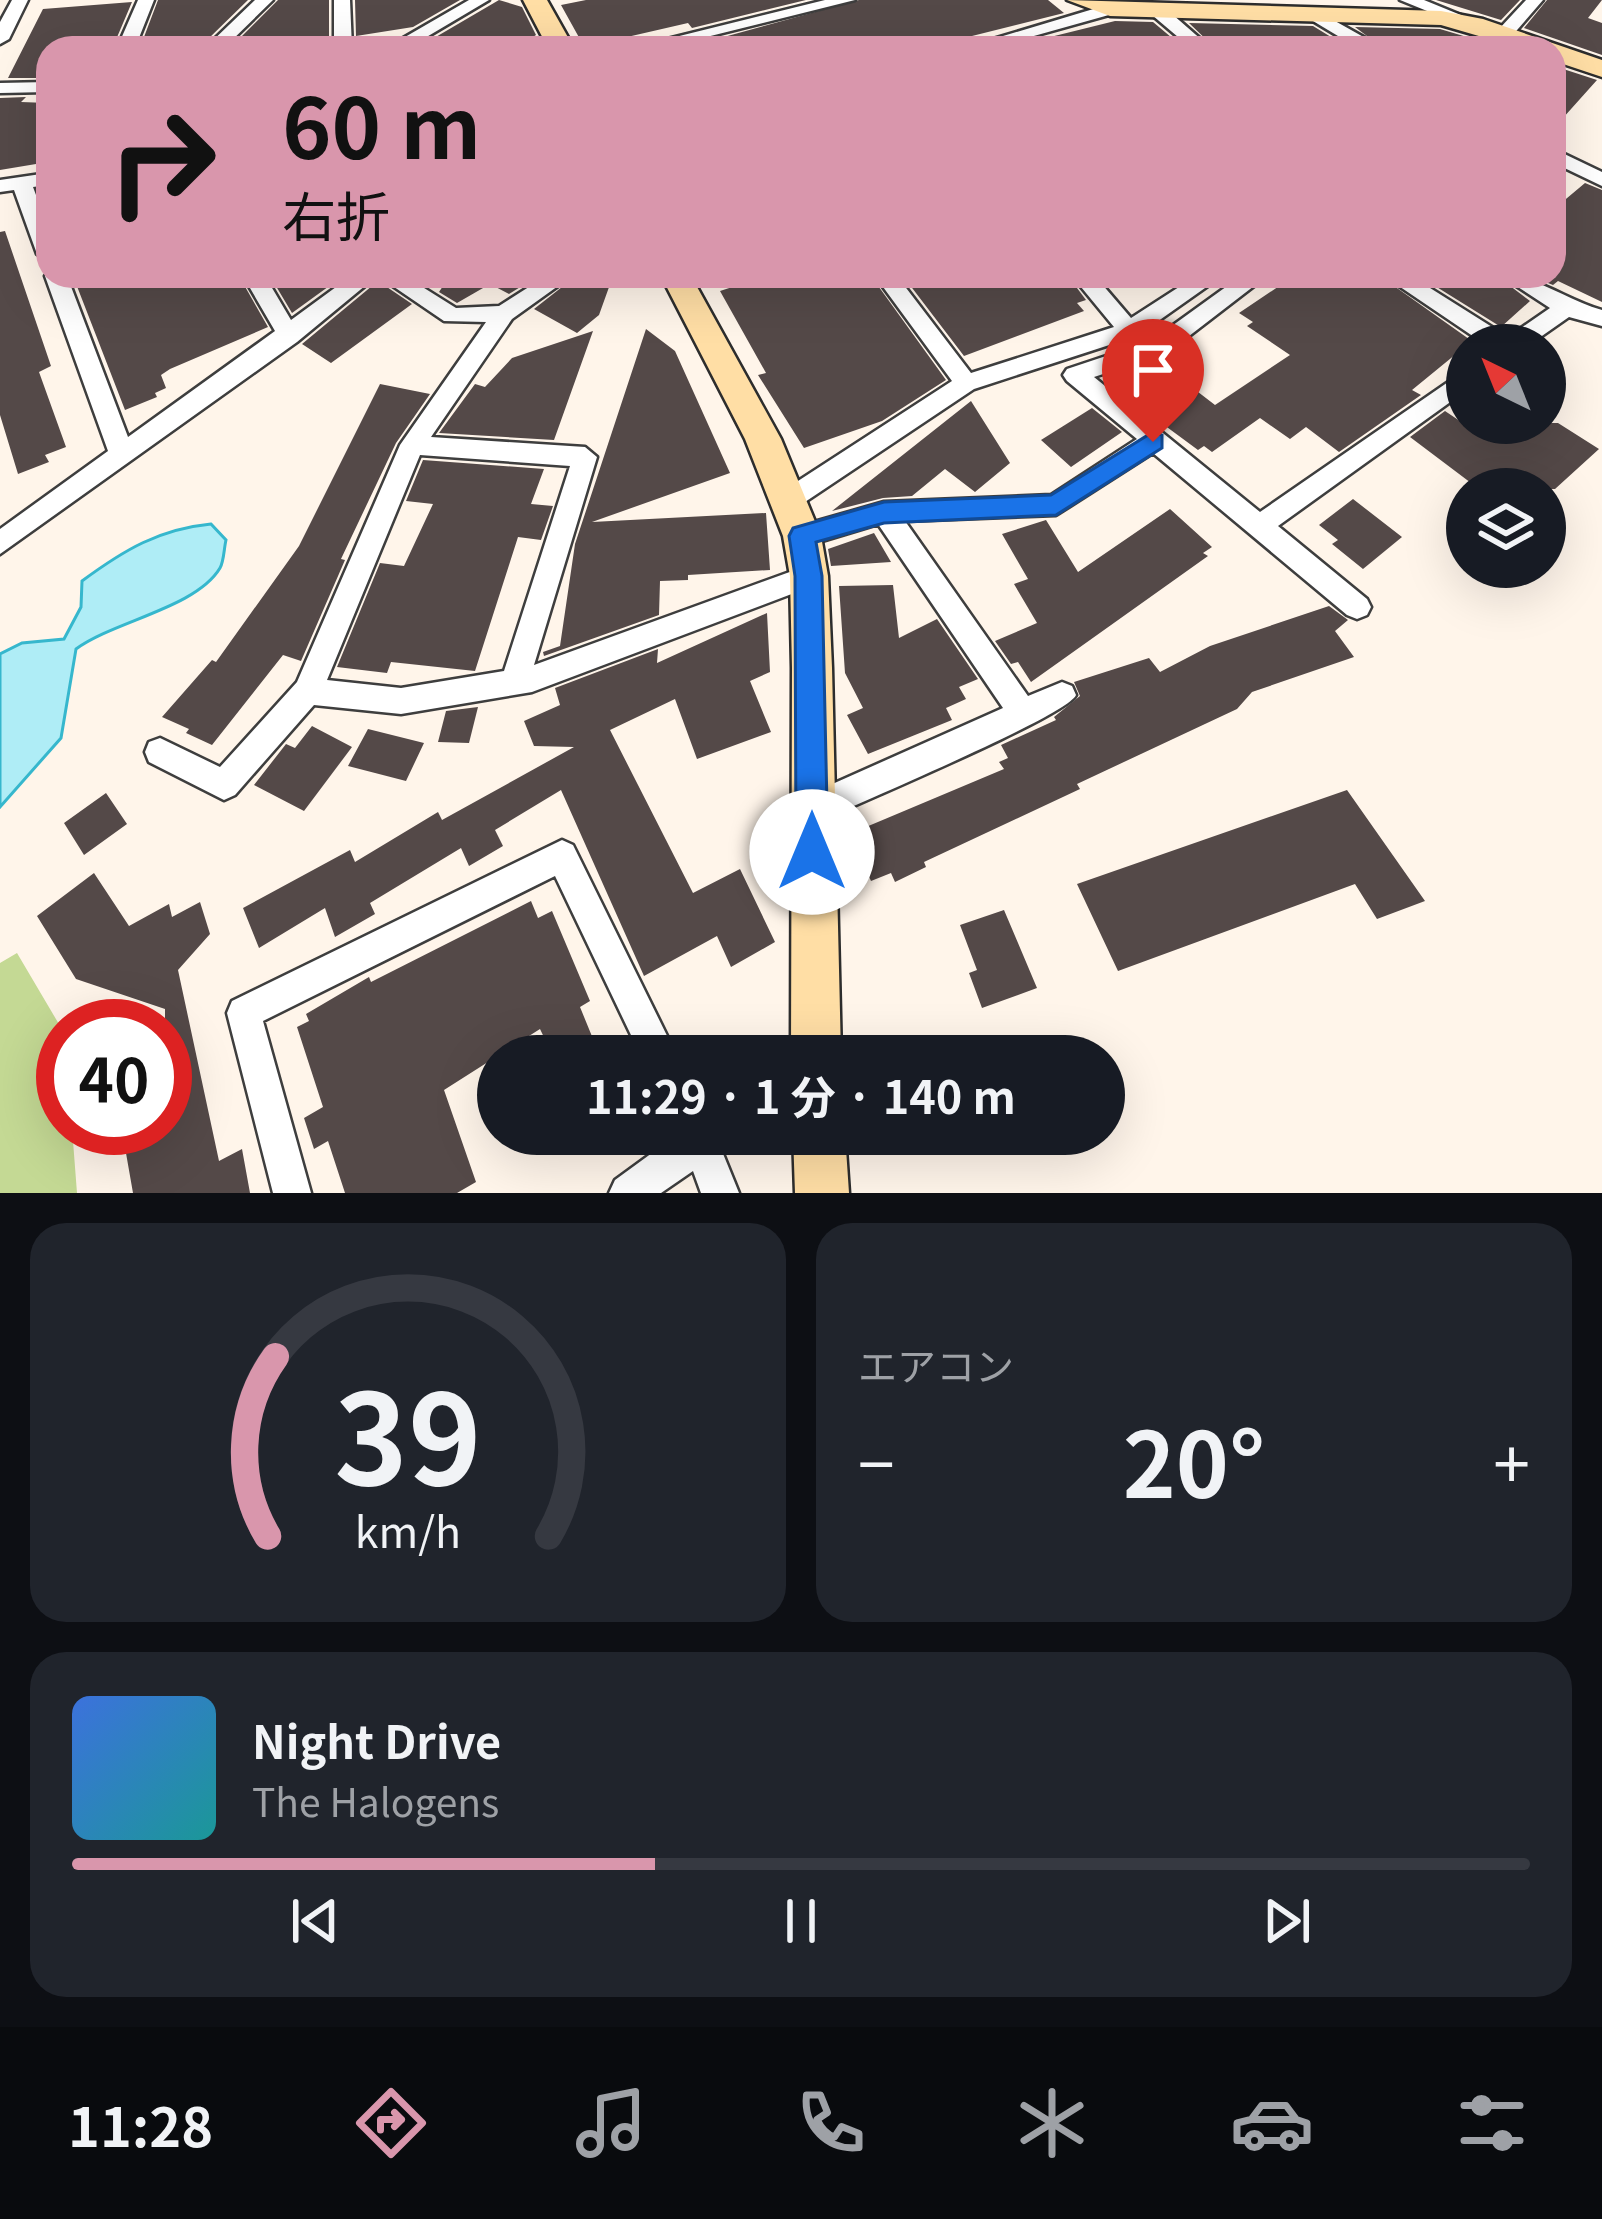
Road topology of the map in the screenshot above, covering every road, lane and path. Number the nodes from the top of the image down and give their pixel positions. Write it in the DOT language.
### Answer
graph roads {
  1 [pos="20,0"];
  2 [pos="146,0"];
  3 [pos="265,0"];
  4 [pos="342,0"];
  5 [pos="482,0"];
  6 [pos="847,0"];
  7 [pos="1079,0"];
  8 [pos="1408,0"];
  9 [pos="1535,0"];
  10 [pos="542,1"];
  11 [pos="1109,9"];
  12 [pos="1158,11"];
  13 [pos="1319,17"];
  14 [pos="1474,24"];
  15 [pos="1505,33"];
  16 [pos="131,36"];
  17 [pos="227,36"];
  18 [pos="343,36"];
  19 [pos="417,36"];
  20 [pos="552,36"];
  21 [pos="692,36"];
  22 [pos="1014,36"];
  23 [pos="1188,36"];
  24 [pos="1350,36"];
  25 [pos="1513,36"];
  26 [pos="0,39"];
  27 [pos="1566,56"];
  28 [pos="1602,69"];
  29 [pos="36,87"];
  30 [pos="0,88"];
  31 [pos="1566,161"];
  32 [pos="1602,180"];
  33 [pos="11,184"];
  34 [pos="36,231"];
  35 [pos="60,288"];
  36 [pos="261,288"];
  37 [pos="351,288"];
  38 [pos="407,288"];
  39 [pos="543,288"];
  40 [pos="682,288"];
  41 [pos="895,288"];
  42 [pos="1093,288"];
  43 [pos="1192,288"];
  44 [pos="1240,288"];
  45 [pos="1414,288"];
  46 [pos="1532,288"];
  47 [pos="1566,308"];
  48 [pos="505,314"];
  49 [pos="1602,318"];
  50 [pos="1470,324"];
  51 [pos="1543,324"];
  52 [pos="1129,330"];
  53 [pos="289,336"];
  54 [pos="965,383"];
  55 [pos="1446,393"];
  56 [pos="1153,442"];
  57 [pos="412,445"];
  58 [pos="121,452"];
  59 [pos="884,512"];
  60 [pos="796,517"];
  61 [pos="1258,526"];
  62 [pos="0,543"];
  63 [pos="809,576"];
  64 [pos="1357,607"];
  65 [pos="516,680"];
  66 [pos="308,692"];
  67 [pos="1062,695"];
  68 [pos="1024,715"];
  69 [pos="160,752"];
  70 [pos="812,809"];
  71 [pos="649,1035"];
  72 [pos="816,1035"];
  73 [pos="678,1155"];
  74 [pos="705,1155"];
  75 [pos="820,1155"];
  76 [pos="292,1193"];
  77 [pos="628,1193"];
  78 [pos="720,1193"];
  79 [pos="822,1193"];
  1 -- 26 [label="street"];
  2 -- 16 [label="street"];
  3 -- 17 [label="street"];
  4 -- 18 [label="street"];
  5 -- 19 [label="street"];
  6 -- 21 [label="street"];
  7 -- 11 [label="street"];
  8 -- 14 [label="street"];
  9 -- 15 [label="street"];
  10 -- 20 [label="street"];
  11 -- 12 [label="street"];
  11 -- 22 [label="street"];
  12 -- 13 [label="street"];
  12 -- 23 [label="street"];
  13 -- 14 [label="street"];
  13 -- 24 [label="street"];
  14 -- 15 [label="street"];
  15 -- 25 [label="street"];
  27 -- 28 [label="street"];
  29 -- 30 [label="street"];
  31 -- 32 [label="street"];
  33 -- 34 [label="street"];
  35 -- 58 [label="street"];
  36 -- 53 [label="street"];
  37 -- 53 [label="street"];
  38 -- 48 [label="street"];
  39 -- 48 [label="street"];
  40 -- 60 [label="street"];
  41 -- 54 [label="street"];
  42 -- 52 [label="street"];
  43 -- 52 [label="street"];
  44 -- 56 [label="street"];
  45 -- 50 [label="street"];
  46 -- 47 [label="street"];
  47 -- 49 [label="street"];
  47 -- 51 [label="street"];
  48 -- 57 [label="street"];
  52 -- 54 [label="street"];
  53 -- 58 [label="street"];
  54 -- 60 [label="street"];
  55 -- 61 [label="street"];
  56 -- 59 [label="street"];
  56 -- 61 [label="street"];
  57 -- 65 [label="street"];
  57 -- 66 [label="street"];
  58 -- 62 [label="street"];
  59 -- 60 [label="street"];
  59 -- 68 [label="street"];
  60 -- 63 [label="street"];
  61 -- 64 [label="street"];
  63 -- 65 [label="street"];
  63 -- 70 [label="street"];
  65 -- 66 [label="street"];
  66 -- 69 [label="street"];
  67 -- 68 [label="street"];
  68 -- 70 [label="street"];
  70 -- 72 [label="street"];
  71 -- 76 [label="street"];
  73 -- 77 [label="street"];
  74 -- 78 [label="street"];
  75 -- 79 [label="street"];
}
